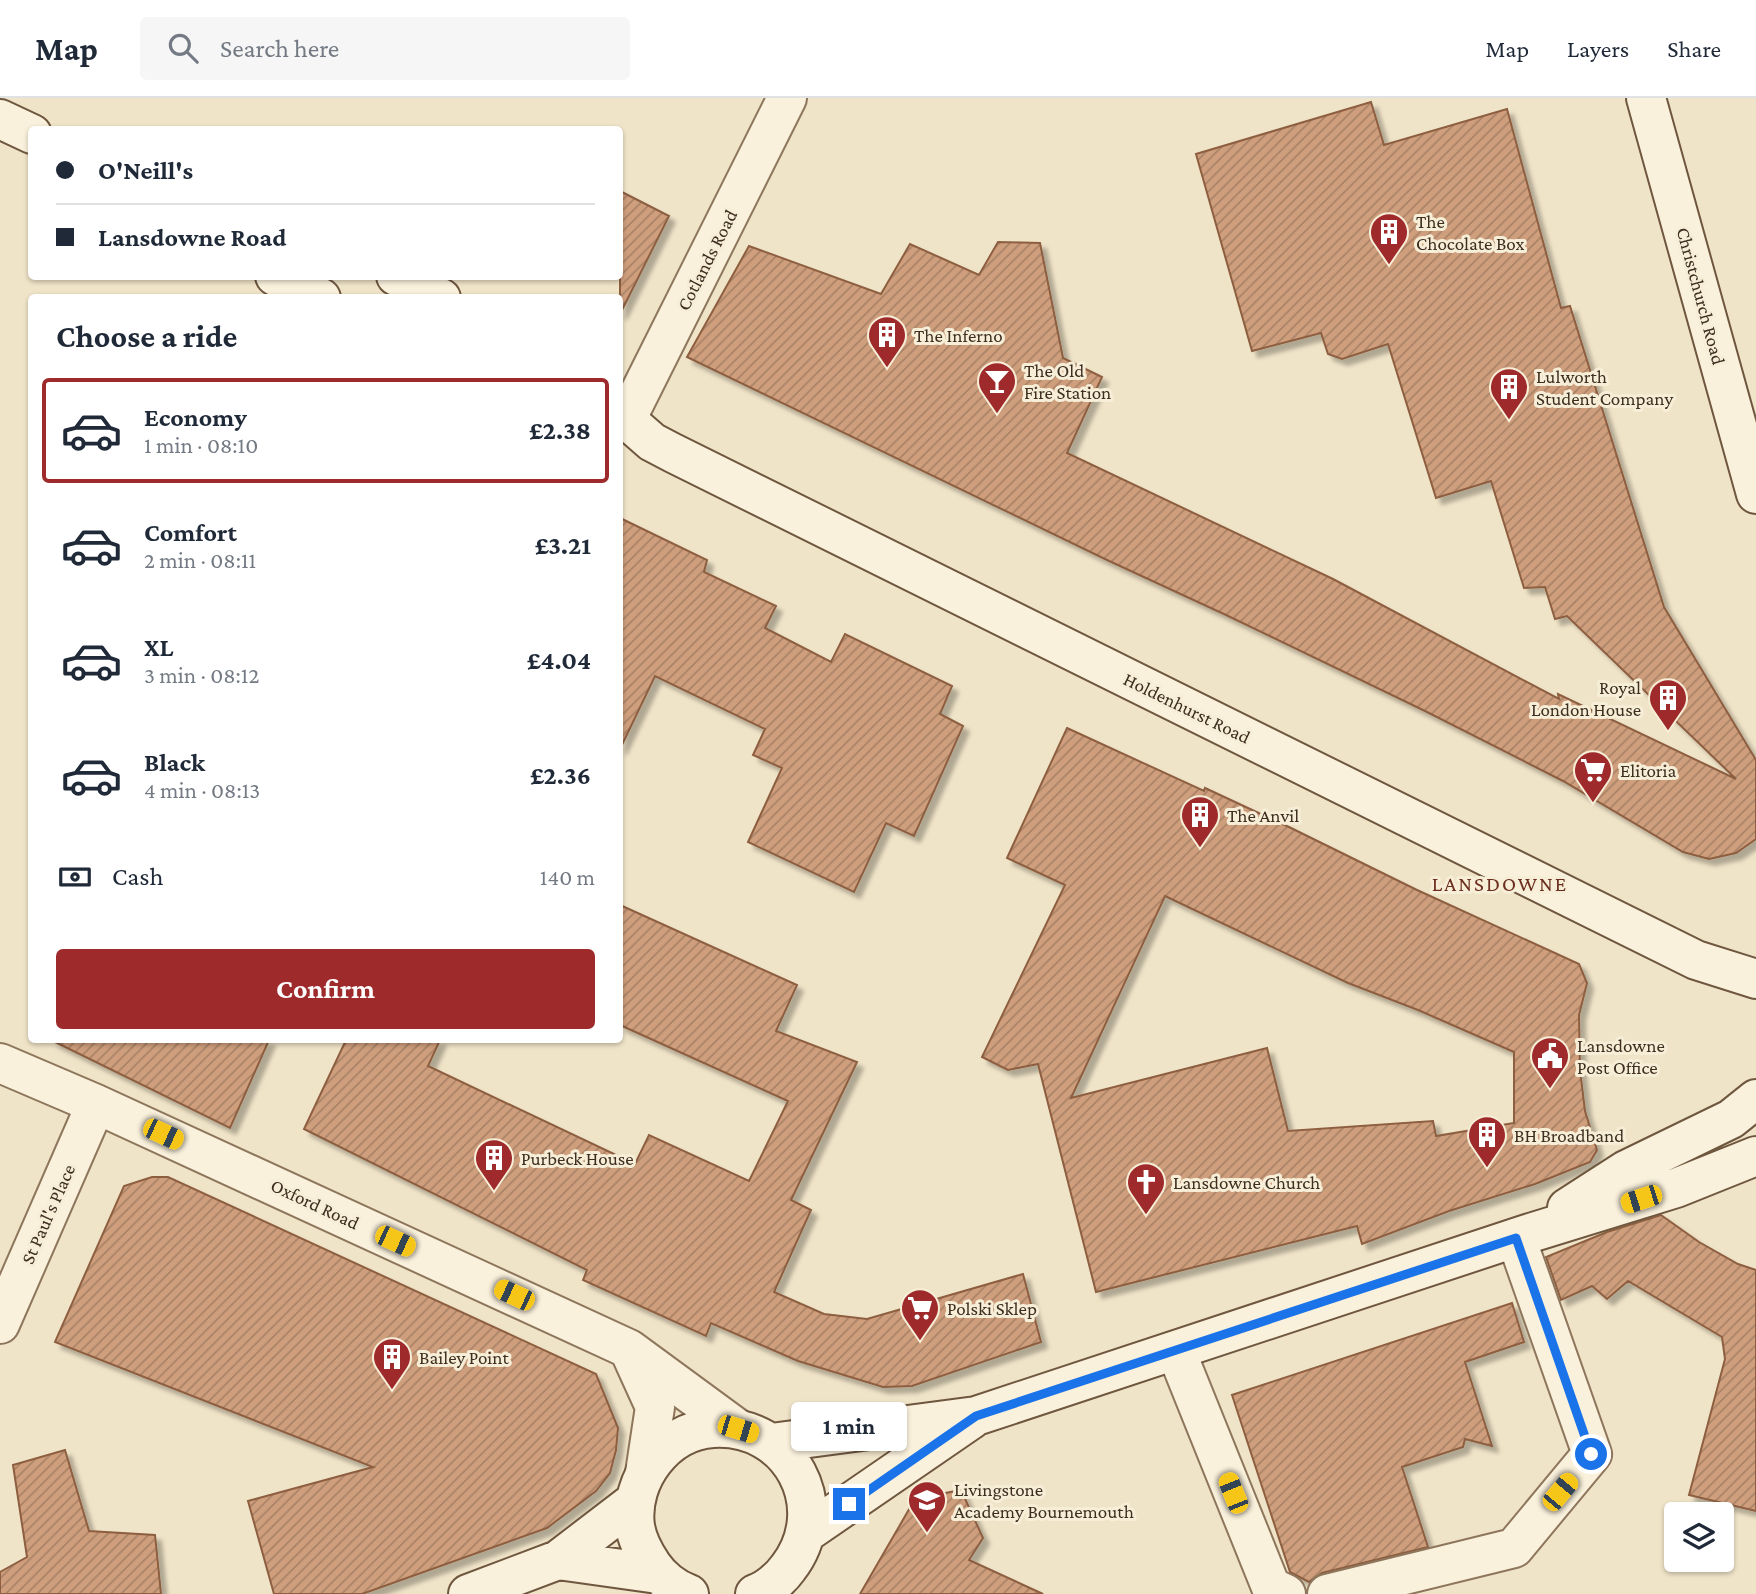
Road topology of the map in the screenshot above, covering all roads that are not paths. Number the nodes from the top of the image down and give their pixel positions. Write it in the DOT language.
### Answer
graph roads {
  1 [pos="787,98"];
  2 [pos="1646,98"];
  3 [pos="0,119"];
  4 [pos="28,132"];
  5 [pos="283,280"];
  6 [pos="404,280"];
  7 [pos="313,294"];
  8 [pos="433,294"];
  9 [pos="623,415"];
  10 [pos="623,418"];
  11 [pos="1756,494"];
  12 [pos="1756,979"];
  13 [pos="0,1063"];
  14 [pos="1756,1099"];
  15 [pos="96,1104"];
  16 [pos="1756,1156"];
  17 [pos="1522,1236"];
  18 [pos="0,1324"];
  19 [pos="629,1349"];
  20 [pos="1176,1351"];
  21 [pos="976,1416"];
  22 [pos="755,1436"];
  23 [pos="640,1487"];
  24 [pos="802,1545"];
  25 [pos="558,1560"];
  26 [pos="679,1589"];
  27 [pos="468,1594"];
  28 [pos="755,1594"];
  29 [pos="795,1594"];
  30 [pos="1286,1594"];
  31 [pos="1327,1594"];
  1 -- 9 [label="main road, Cotlands Road"];
  2 -- 11 [label="main road, Christchurch Road"];
  3 -- 4 [label="main road"];
  5 -- 7 [label="main road"];
  6 -- 8 [label="main road"];
  10 -- 12 [label="main road, Holdenhurst Road"];
  13 -- 15 [label="main road, Oxford Road"];
  14 -- 17 [label="main road"];
  15 -- 18 [label="main road, St Paul's Place"];
  15 -- 19 [label="main road, Oxford Road"];
  16 -- 17 [label="main road"];
  17 -- 20 [label="main road"];
  17 -- 31 [label="main road"];
  19 -- 22 [label="main road, Oxford Road"];
  19 -- 23 [label="main road"];
  20 -- 21 [label="main road"];
  20 -- 30 [label="main road"];
  21 -- 22 [label="main road"];
  21 -- 24 [label="main road"];
  22 -- 23 [label="main road"];
  22 -- 24 [label="main road, Oxford Road"];
  23 -- 25 [label="main road"];
  23 -- 26 [label="main road"];
  24 -- 28 [label="main road"];
  24 -- 29 [label="main road, Oxford Road"];
  25 -- 26 [label="main road"];
  25 -- 27 [label="main road"];
}
